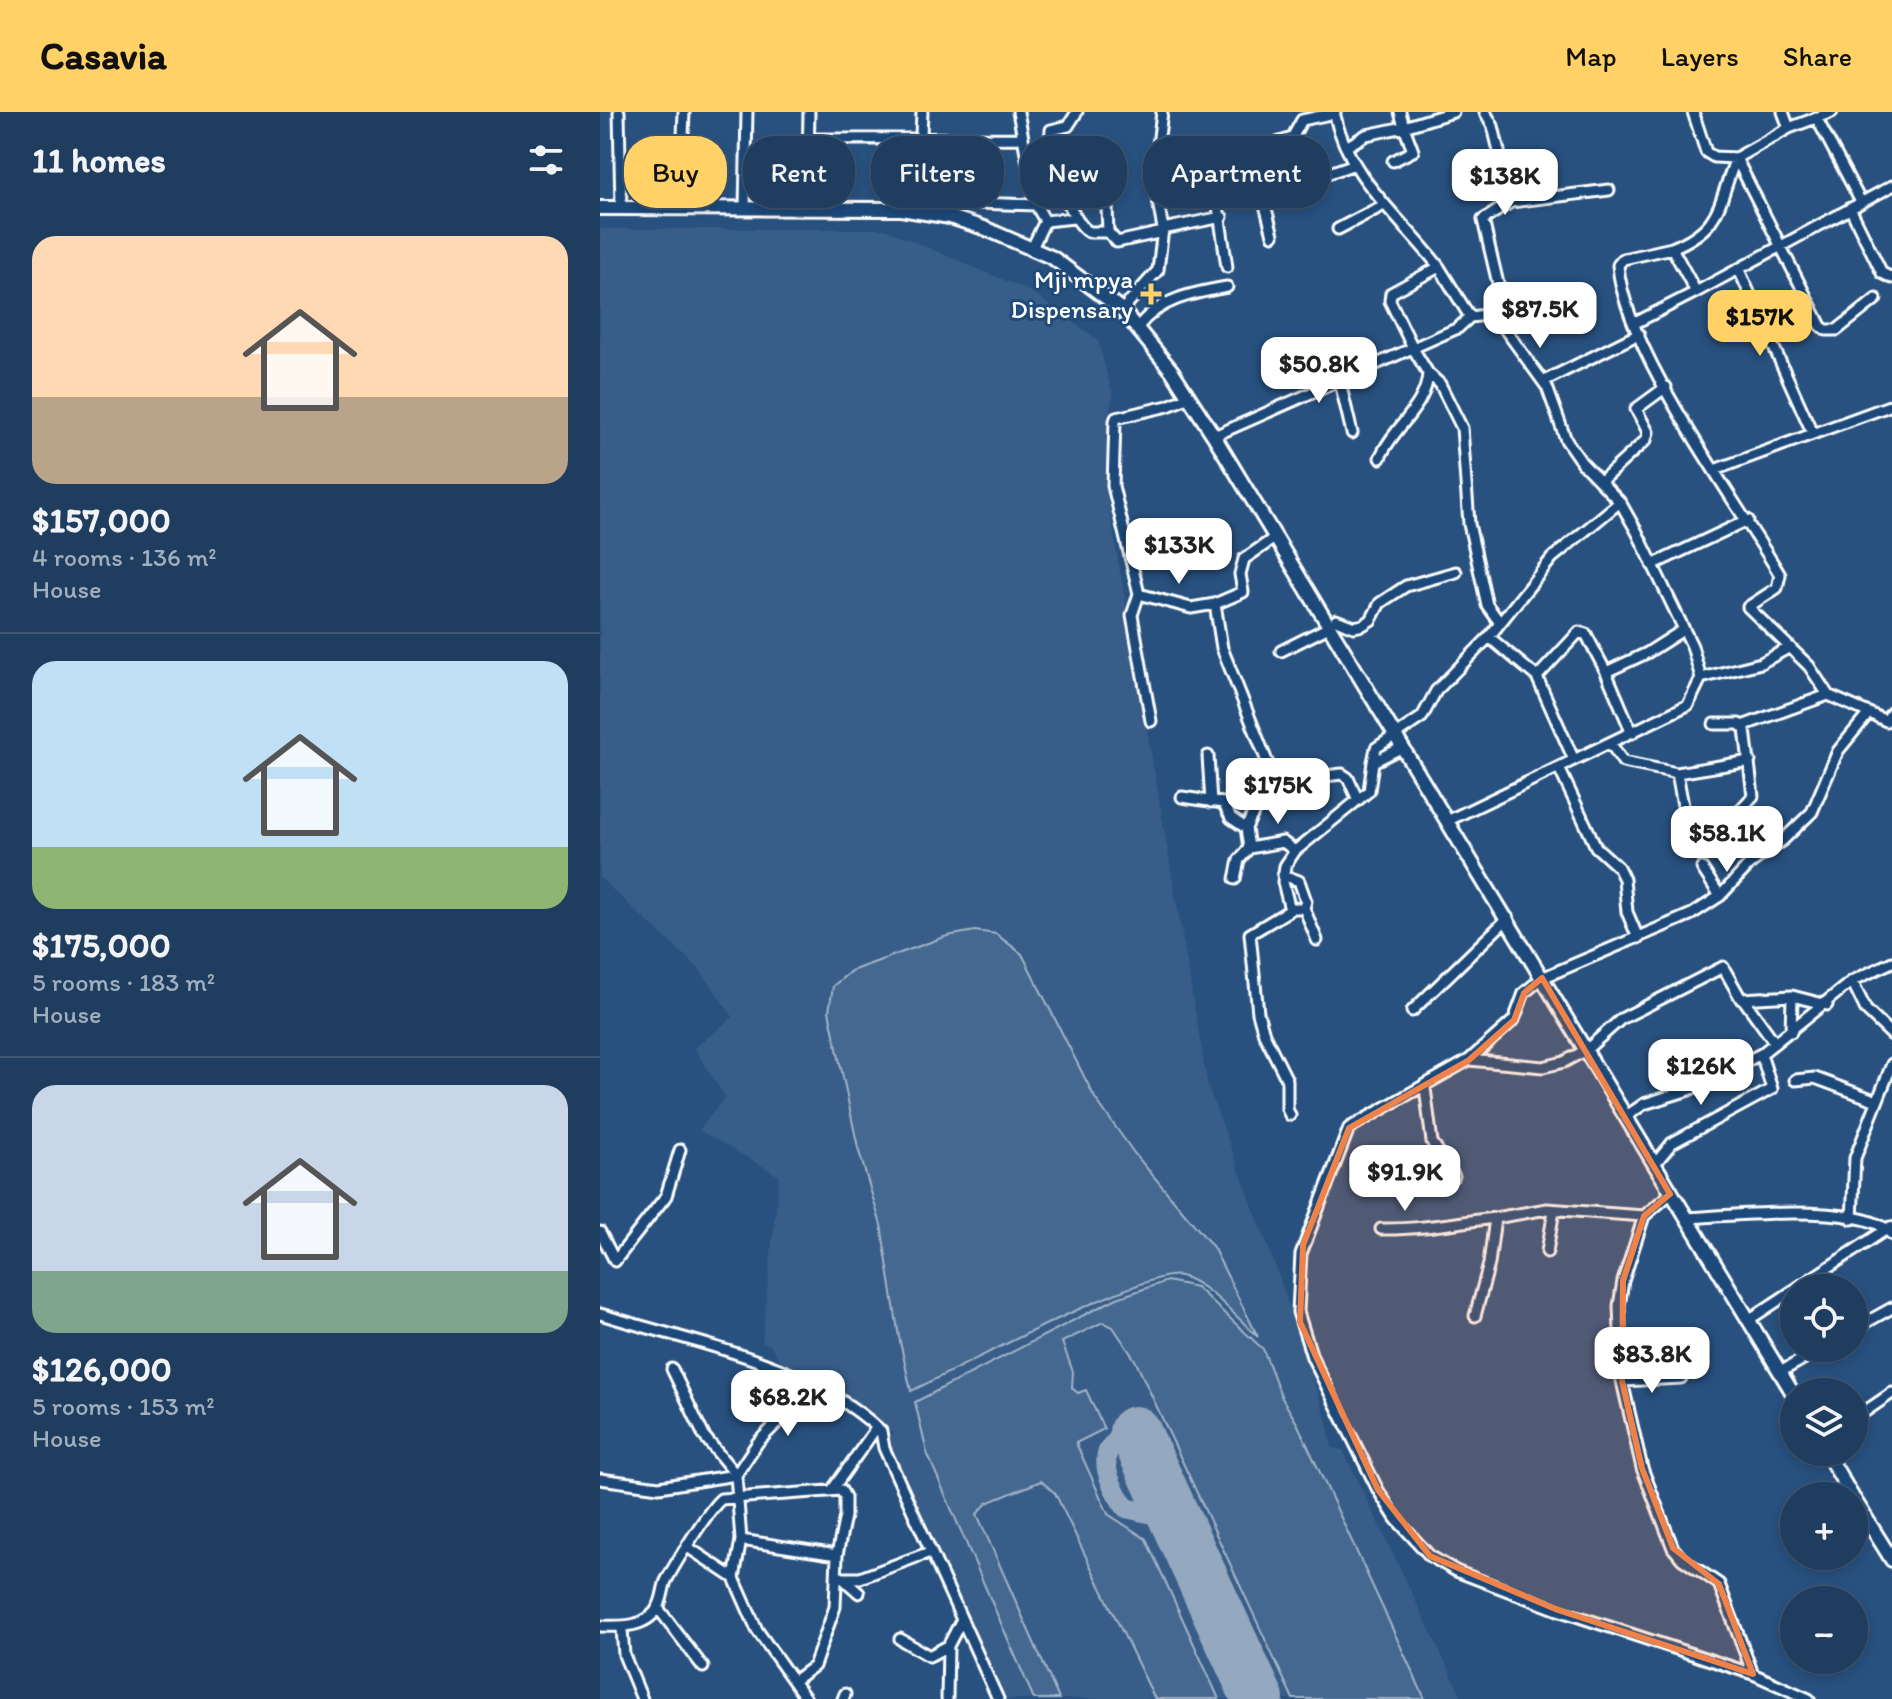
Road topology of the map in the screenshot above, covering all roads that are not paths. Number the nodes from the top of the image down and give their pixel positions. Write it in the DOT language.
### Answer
graph roads {
  1 [pos="619,112"];
  2 [pos="684,112"];
  3 [pos="747,112"];
  4 [pos="809,112"];
  5 [pos="922,112"];
  6 [pos="1019,112"];
  7 [pos="1077,112"];
  8 [pos="1162,112"];
  9 [pos="1400,112"];
  10 [pos="1453,112"];
  11 [pos="1485,112"];
  12 [pos="1693,112"];
  13 [pos="1783,112"];
  14 [pos="1832,112"];
  15 [pos="1334,113"];
  16 [pos="1816,117"];
  17 [pos="1404,127"];
  18 [pos="1789,128"];
  19 [pos="683,136"];
  20 [pos="746,136"];
  21 [pos="810,136"];
  22 [pos="922,136"];
  23 [pos="1021,136"];
  24 [pos="1160,136"];
  25 [pos="1293,136"];
  26 [pos="1346,147"];
  27 [pos="1736,158"];
  28 [pos="1393,161"];
  29 [pos="1355,164"];
  30 [pos="1330,174"];
  31 [pos="1892,186"];
  32 [pos="1609,190"];
  33 [pos="1511,202"];
  34 [pos="1861,202"];
  35 [pos="1382,206"];
  36 [pos="600,208"];
  37 [pos="621,208"];
  38 [pos="924,208"];
  39 [pos="1038,208"];
  40 [pos="1107,208"];
  41 [pos="1159,208"];
  42 [pos="1220,208"];
  43 [pos="1266,208"];
  44 [pos="1850,208"];
  45 [pos="1222,217"];
  46 [pos="1074,218"];
  47 [pos="1045,221"];
  48 [pos="1338,229"];
  49 [pos="1163,230"];
  50 [pos="1108,232"];
  51 [pos="1273,235"];
  52 [pos="1784,247"];
  53 [pos="1032,248"];
  54 [pos="1672,248"];
  55 [pos="1227,267"];
  56 [pos="1439,267"];
  57 [pos="1739,270"];
  58 [pos="1892,278"];
  59 [pos="1227,287"];
  60 [pos="1696,292"];
  61 [pos="1876,299"];
  62 [pos="1122,310"];
  63 [pos="1470,317"];
  64 [pos="1499,318"];
  65 [pos="1635,323"];
  66 [pos="1138,327"];
  67 [pos="1639,334"];
  68 [pos="1412,346"];
  69 [pos="1312,351"];
  70 [pos="1428,373"];
  71 [pos="1339,378"];
  72 [pos="1544,381"];
  73 [pos="1666,387"];
  74 [pos="1189,397"];
  75 [pos="1892,405"];
  76 [pos="1812,432"];
  77 [pos="1352,433"];
  78 [pos="1214,436"];
  79 [pos="1380,458"];
  80 [pos="1717,469"];
  81 [pos="1600,482"];
  82 [pos="1620,502"];
  83 [pos="1748,520"];
  84 [pos="1276,537"];
  85 [pos="1652,565"];
  86 [pos="1456,572"];
  87 [pos="1139,594"];
  88 [pos="1215,604"];
  89 [pos="1500,623"];
  90 [pos="1329,627"];
  91 [pos="1683,630"];
  92 [pos="1489,637"];
  93 [pos="1340,645"];
  94 [pos="1790,647"];
  95 [pos="1281,651"];
  96 [pos="1606,672"];
  97 [pos="1537,677"];
  98 [pos="1701,678"];
  99 [pos="1828,695"];
  100 [pos="1869,713"];
  101 [pos="1890,719"];
  102 [pos="1151,721"];
  103 [pos="1714,724"];
  104 [pos="1742,726"];
  105 [pos="1632,733"];
  106 [pos="1395,734"];
  107 [pos="1611,744"];
  108 [pos="1403,747"];
  109 [pos="1208,756"];
  110 [pos="1574,760"];
  111 [pos="1750,761"];
  112 [pos="1373,762"];
  113 [pos="1559,768"];
  114 [pos="1677,773"];
  115 [pos="1272,774"];
  116 [pos="1182,797"];
  117 [pos="1358,800"];
  118 [pos="1211,802"];
  119 [pos="1684,811"];
  120 [pos="1740,820"];
  121 [pos="1447,821"];
  122 [pos="1246,828"];
  123 [pos="1249,848"];
  124 [pos="1295,851"];
  125 [pos="1702,868"];
  126 [pos="1283,875"];
  127 [pos="1235,879"];
  128 [pos="1720,896"];
  129 [pos="1291,908"];
  130 [pos="1304,908"];
  131 [pos="1508,918"];
  132 [pos="1638,938"];
  133 [pos="1317,940"];
  134 [pos="1892,962"];
  135 [pos="1542,978"];
  136 [pos="1852,981"];
  137 [pos="1792,996"];
  138 [pos="1744,1000"];
  139 [pos="1827,1005"];
  140 [pos="1412,1011"];
  141 [pos="1791,1032"];
  142 [pos="1892,1035"];
  143 [pos="1775,1043"];
  144 [pos="1586,1050"];
  145 [pos="1761,1054"];
  146 [pos="1469,1060"];
  147 [pos="1892,1064"];
  148 [pos="1795,1080"];
  149 [pos="1425,1088"];
  150 [pos="1877,1101"];
  151 [pos="1290,1115"];
  152 [pos="1625,1117"];
  153 [pos="680,1150"];
  154 [pos="1654,1165"];
  155 [pos="1454,1176"];
  156 [pos="1670,1194"];
  157 [pos="1554,1210"];
  158 [pos="1644,1216"];
  159 [pos="1495,1218"];
  160 [pos="1687,1218"];
  161 [pos="1852,1219"];
  162 [pos="1381,1229"];
  163 [pos="1890,1230"];
  164 [pos="600,1232"];
  165 [pos="1547,1252"];
  166 [pos="1820,1274"];
  167 [pos="1780,1299"];
  168 [pos="1892,1308"];
  169 [pos="600,1314"];
  170 [pos="1475,1316"];
  171 [pos="1750,1319"];
  172 [pos="1868,1321"];
  173 [pos="1798,1362"];
  174 [pos="672,1369"];
  175 [pos="1782,1371"];
  176 [pos="797,1377"];
  177 [pos="1681,1378"];
  178 [pos="1786,1378"];
  179 [pos="1622,1381"];
  180 [pos="1892,1393"];
  181 [pos="1868,1409"];
  182 [pos="877,1427"];
  183 [pos="736,1475"];
  184 [pos="600,1479"];
  185 [pos="832,1490"];
  186 [pos="738,1497"];
  187 [pos="1868,1521"];
  188 [pos="741,1540"];
  189 [pos="689,1548"];
  190 [pos="930,1552"];
  191 [pos="837,1555"];
  192 [pos="1892,1560"];
  193 [pos="839,1576"];
  194 [pos="734,1578"];
  195 [pos="859,1593"];
  196 [pos="658,1608"];
  197 [pos="961,1621"];
  198 [pos="600,1626"];
  199 [pos="622,1629"];
  200 [pos="900,1639"];
  201 [pos="948,1646"];
  202 [pos="703,1667"];
  203 [pos="1753,1674"];
  204 [pos="795,1680"];
  205 [pos="804,1698"];
  206 [pos="642,1699"];
  207 [pos="947,1699"];
  208 [pos="998,1699"];
  209 [pos="1809,1699"];
  1 -- 37 [label="street"];
  2 -- 19 [label="street"];
  3 -- 20 [label="street"];
  4 -- 21 [label="street"];
  5 -- 22 [label="street"];
  6 -- 23 [label="street"];
  7 -- 46 [label="street"];
  8 -- 24 [label="street"];
  9 -- 17 [label="street"];
  10 -- 17 [label="street"];
  11 -- 33 [label="street"];
  12 -- 27 [label="street"];
  13 -- 18 [label="street"];
  14 -- 16 [label="street"];
  15 -- 25 [label="street"];
  15 -- 26 [label="street"];
  16 -- 18 [label="street"];
  16 -- 34 [label="street"];
  17 -- 26 [label="street"];
  17 -- 28 [label="street"];
  18 -- 27 [label="street"];
  26 -- 29 [label="street"];
  27 -- 52 [label="street"];
  27 -- 54 [label="street"];
  29 -- 30 [label="street"];
  29 -- 35 [label="street"];
  31 -- 34 [label="street"];
  32 -- 33 [label="street"];
  33 -- 64 [label="street"];
  34 -- 44 [label="street"];
  35 -- 48 [label="street"];
  35 -- 56 [label="street"];
  36 -- 37 [label="main road"];
  38 -- 53 [label="main road"];
  39 -- 47 [label="street"];
  40 -- 50 [label="street"];
  41 -- 49 [label="street"];
  42 -- 45 [label="street"];
  43 -- 51 [label="street"];
  44 -- 52 [label="street"];
  44 -- 58 [label="street"];
  45 -- 49 [label="street"];
  45 -- 55 [label="street"];
  46 -- 47 [label="street"];
  46 -- 50 [label="street"];
  47 -- 53 [label="street"];
  49 -- 50 [label="street"];
  49 -- 62 [label="street"];
  52 -- 57 [label="street"];
  52 -- 61 [label="street"];
  53 -- 62 [label="main road"];
  54 -- 60 [label="street"];
  54 -- 65 [label="street"];
  56 -- 63 [label="street"];
  56 -- 68 [label="street"];
  57 -- 60 [label="street"];
  57 -- 76 [label="street"];
  59 -- 66 [label="street"];
  60 -- 65 [label="street"];
  62 -- 66 [label="main road"];
  63 -- 64 [label="street"];
  63 -- 68 [label="street"];
  64 -- 72 [label="street"];
  65 -- 67 [label="street"];
  66 -- 74 [label="main road"];
  67 -- 72 [label="street"];
  67 -- 73 [label="street"];
  68 -- 70 [label="street"];
  68 -- 71 [label="street"];
  69 -- 71 [label="street"];
  70 -- 79 [label="street"];
  70 -- 89 [label="street"];
  71 -- 77 [label="street"];
  71 -- 78 [label="street"];
  72 -- 81 [label="street"];
  73 -- 80 [label="street"];
  73 -- 81 [label="street"];
  74 -- 78 [label="main road"];
  74 -- 87 [label="street"];
  75 -- 76 [label="street"];
  76 -- 80 [label="street"];
  78 -- 84 [label="main road"];
  80 -- 83 [label="street"];
  81 -- 82 [label="street"];
  82 -- 85 [label="street"];
  82 -- 89 [label="street"];
  83 -- 85 [label="street"];
  83 -- 94 [label="street"];
  84 -- 88 [label="street"];
  84 -- 90 [label="main road"];
  85 -- 91 [label="street"];
  86 -- 93 [label="street"];
  87 -- 88 [label="street"];
  87 -- 102 [label="street"];
  88 -- 115 [label="street"];
  89 -- 92 [label="street"];
  90 -- 93 [label="main road"];
  90 -- 95 [label="street"];
  91 -- 96 [label="street"];
  91 -- 98 [label="street"];
  92 -- 97 [label="street"];
  92 -- 106 [label="street"];
  93 -- 106 [label="main road"];
  94 -- 98 [label="street"];
  94 -- 99 [label="street"];
  96 -- 97 [label="street"];
  96 -- 105 [label="street"];
  97 -- 110 [label="street"];
  98 -- 105 [label="street"];
  99 -- 100 [label="street"];
  99 -- 104 [label="street"];
  100 -- 101 [label="street"];
  100 -- 128 [label="street"];
  103 -- 104 [label="street"];
  104 -- 111 [label="street"];
  105 -- 107 [label="street"];
  106 -- 108 [label="main road"];
  106 -- 112 [label="street"];
  107 -- 110 [label="street"];
  107 -- 114 [label="street"];
  108 -- 112 [label="street"];
  108 -- 121 [label="main road"];
  109 -- 118 [label="street"];
  110 -- 113 [label="street"];
  111 -- 114 [label="street"];
  111 -- 120 [label="street"];
  112 -- 117 [label="street"];
  113 -- 121 [label="street"];
  113 -- 132 [label="street"];
  114 -- 119 [label="street"];
  115 -- 117 [label="street"];
  115 -- 122 [label="street"];
  116 -- 118 [label="street"];
  117 -- 124 [label="street"];
  118 -- 122 [label="street"];
  121 -- 131 [label="main road"];
  122 -- 123 [label="street"];
  123 -- 124 [label="street"];
  123 -- 127 [label="street"];
  124 -- 126 [label="street"];
  125 -- 128 [label="street"];
  126 -- 129 [label="street"];
  126 -- 130 [label="street"];
  128 -- 132 [label="street"];
  129 -- 130 [label="street"];
  129 -- 151 [label="street"];
  130 -- 133 [label="street"];
  131 -- 135 [label="main road"];
  131 -- 140 [label="street"];
  132 -- 135 [label="street"];
  134 -- 136 [label="street"];
  135 -- 144 [label="main road"];
  135 -- 146 [label="street"];
  136 -- 139 [label="street"];
  136 -- 142 [label="street"];
  137 -- 138 [label="street"];
  137 -- 139 [label="street"];
  137 -- 141 [label="street"];
  138 -- 143 [label="street"];
  138 -- 144 [label="street"];
  139 -- 141 [label="street"];
  141 -- 143 [label="street"];
  143 -- 145 [label="street"];
  144 -- 146 [label="street"];
  144 -- 152 [label="main road"];
  145 -- 152 [label="street"];
  145 -- 154 [label="street"];
  146 -- 149 [label="street"];
  147 -- 150 [label="street"];
  148 -- 150 [label="street"];
  149 -- 155 [label="street"];
  149 -- 203 [label="street"];
  150 -- 161 [label="street"];
  152 -- 154 [label="main road"];
  153 -- 164 [label="street"];
  154 -- 156 [label="main road"];
  156 -- 158 [label="street"];
  156 -- 160 [label="main road"];
  157 -- 158 [label="street"];
  157 -- 159 [label="street"];
  157 -- 165 [label="street"];
  158 -- 179 [label="street"];
  159 -- 162 [label="street"];
  159 -- 170 [label="street"];
  160 -- 161 [label="street"];
  160 -- 171 [label="main road"];
  161 -- 163 [label="street"];
  163 -- 166 [label="street"];
  167 -- 171 [label="street"];
  168 -- 172 [label="street"];
  169 -- 176 [label="street"];
  171 -- 175 [label="main road"];
  173 -- 175 [label="street"];
  174 -- 183 [label="street"];
  175 -- 178 [label="main road"];
  176 -- 182 [label="street"];
  176 -- 183 [label="street"];
  177 -- 179 [label="street"];
  179 -- 203 [label="street"];
  180 -- 181 [label="street"];
  182 -- 185 [label="street"];
  182 -- 190 [label="street"];
  183 -- 184 [label="street"];
  183 -- 186 [label="street"];
  185 -- 186 [label="street"];
  185 -- 191 [label="street"];
  186 -- 188 [label="street"];
  186 -- 189 [label="street"];
  187 -- 192 [label="main road"];
  188 -- 191 [label="street"];
  188 -- 194 [label="street"];
  189 -- 194 [label="street"];
  189 -- 196 [label="street"];
  190 -- 193 [label="street"];
  190 -- 197 [label="street"];
  191 -- 193 [label="street"];
  193 -- 195 [label="street"];
  193 -- 204 [label="street"];
  194 -- 204 [label="street"];
  196 -- 199 [label="street"];
  196 -- 202 [label="street"];
  197 -- 201 [label="street"];
  197 -- 208 [label="street"];
  198 -- 199 [label="street"];
  199 -- 206 [label="street"];
  200 -- 201 [label="street"];
  201 -- 207 [label="street"];
  203 -- 209 [label="street"];
  204 -- 205 [label="street"];
}
